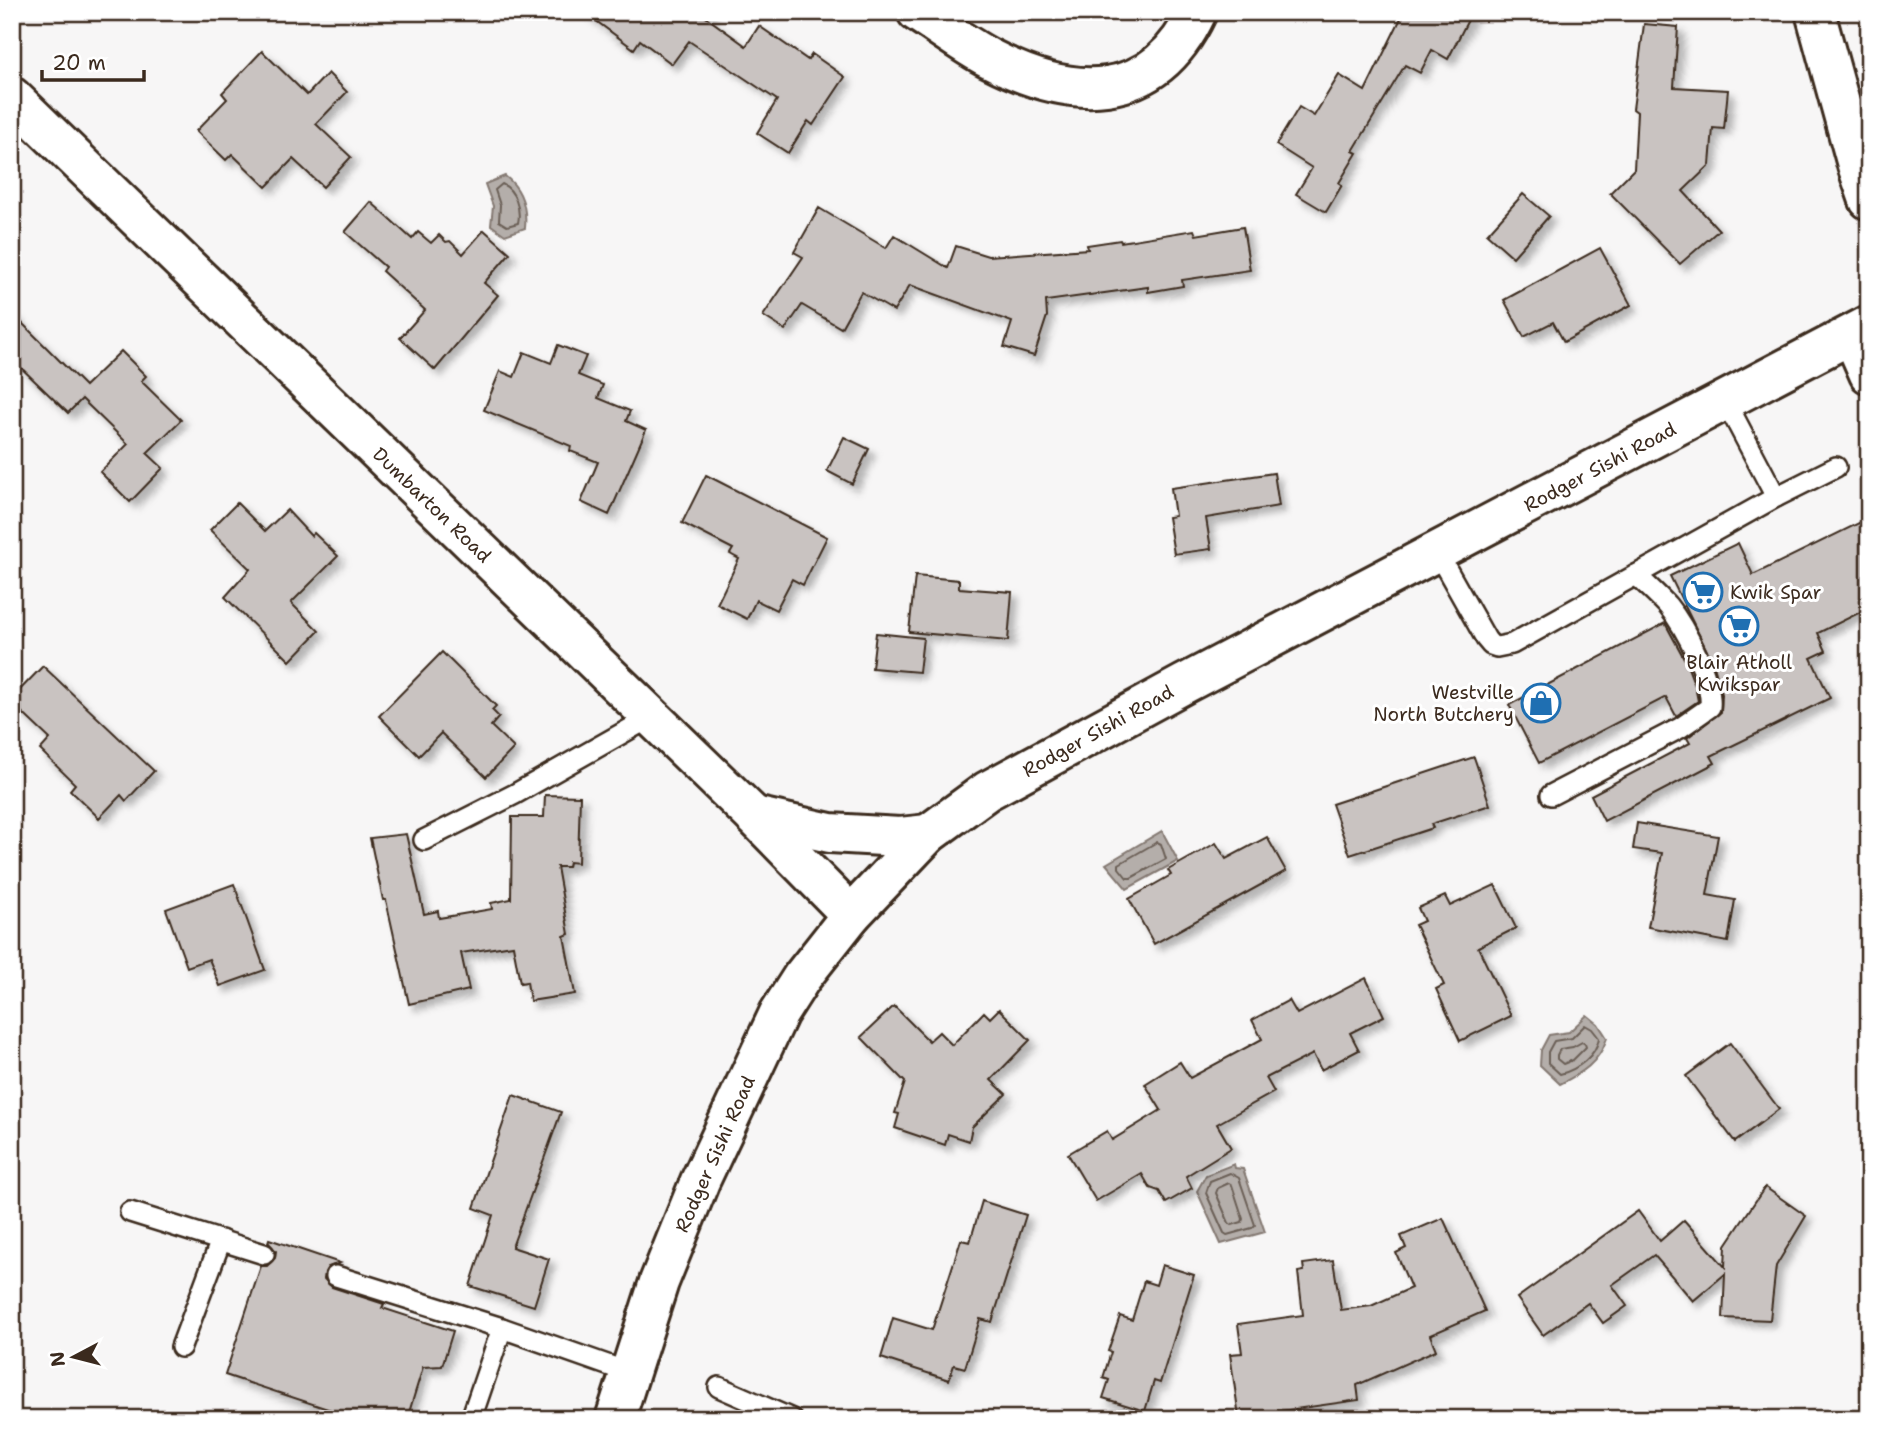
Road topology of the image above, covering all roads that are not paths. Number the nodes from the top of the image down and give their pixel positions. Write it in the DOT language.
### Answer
graph roads {
  1 [pos="917,12"];
  2 [pos="1197,12"];
  3 [pos="1815,12"];
  4 [pos="12,97"];
  5 [pos="1869,200"];
  6 [pos="1861,330"];
  7 [pos="1869,374"];
  8 [pos="1726,402"];
  9 [pos="1836,467"];
  10 [pos="1776,497"];
  11 [pos="1437,552"];
  12 [pos="1636,575"];
  13 [pos="651,717"];
  14 [pos="1551,795"];
  15 [pos="754,816"];
  16 [pos="928,834"];
  17 [pos="424,839"];
  18 [pos="851,915"];
  19 [pos="130,1212"];
  20 [pos="221,1240"];
  21 [pos="264,1254"];
  22 [pos="336,1276"];
  23 [pos="502,1328"];
  24 [pos="181,1347"];
  25 [pos="630,1373"];
  26 [pos="719,1387"];
  27 [pos="471,1419"];
  28 [pos="615,1419"];
  29 [pos="792,1419"];
  1 -- 2 [label="main road"];
  3 -- 5 [label="main road"];
  4 -- 13 [label="main road, Dumbarton Road"];
  6 -- 7 [label="main road"];
  6 -- 8 [label="main road, Rodger Sishi Road"];
  8 -- 10 [label="lane"];
  8 -- 11 [label="main road, Rodger Sishi Road"];
  9 -- 10 [label="lane"];
  10 -- 12 [label="lane"];
  11 -- 12 [label="lane"];
  11 -- 16 [label="main road, Rodger Sishi Road"];
  12 -- 14 [label="lane"];
  13 -- 15 [label="main road, Dumbarton Road"];
  13 -- 17 [label="lane"];
  15 -- 16 [label="main road"];
  15 -- 18 [label="main road, Dumbarton Road"];
  16 -- 18 [label="main road, Rodger Sishi Road"];
  18 -- 25 [label="main road, Rodger Sishi Road"];
  19 -- 20 [label="lane"];
  20 -- 21 [label="lane"];
  20 -- 24 [label="lane"];
  22 -- 23 [label="lane"];
  23 -- 25 [label="lane"];
  23 -- 27 [label="lane"];
  25 -- 28 [label="main road, Rodger Sishi Road"];
  26 -- 29 [label="lane"];
}
